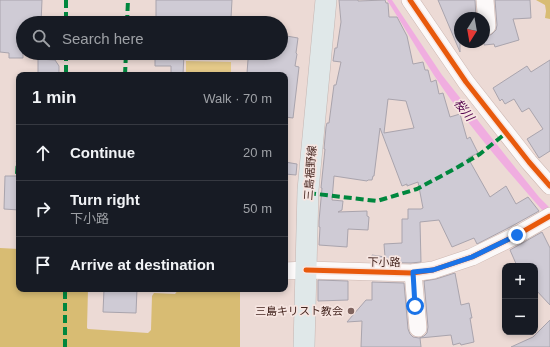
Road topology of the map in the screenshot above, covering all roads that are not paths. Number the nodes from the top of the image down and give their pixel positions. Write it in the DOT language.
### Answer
graph roads {
  1 [pos="326,0"];
  2 [pos="410,0"];
  3 [pos="485,0"];
  4 [pos="486,12"];
  5 [pos="550,186"];
  6 [pos="548,217"];
  7 [pos="306,270"];
  8 [pos="288,271"];
  9 [pos="413,272"];
  10 [pos="418,328"];
  11 [pos="304,347"];
  1 -- 7 [label="main road, 三島裾野線"];
  2 -- 5 [label="street"];
  3 -- 4 [label="street"];
  6 -- 9 [label="street, 下小路"];
  7 -- 8 [label="street, 下小路"];
  7 -- 9 [label="street, 下小路"];
  7 -- 11 [label="main road, 三島裾野線"];
  9 -- 10 [label="street"];
}
